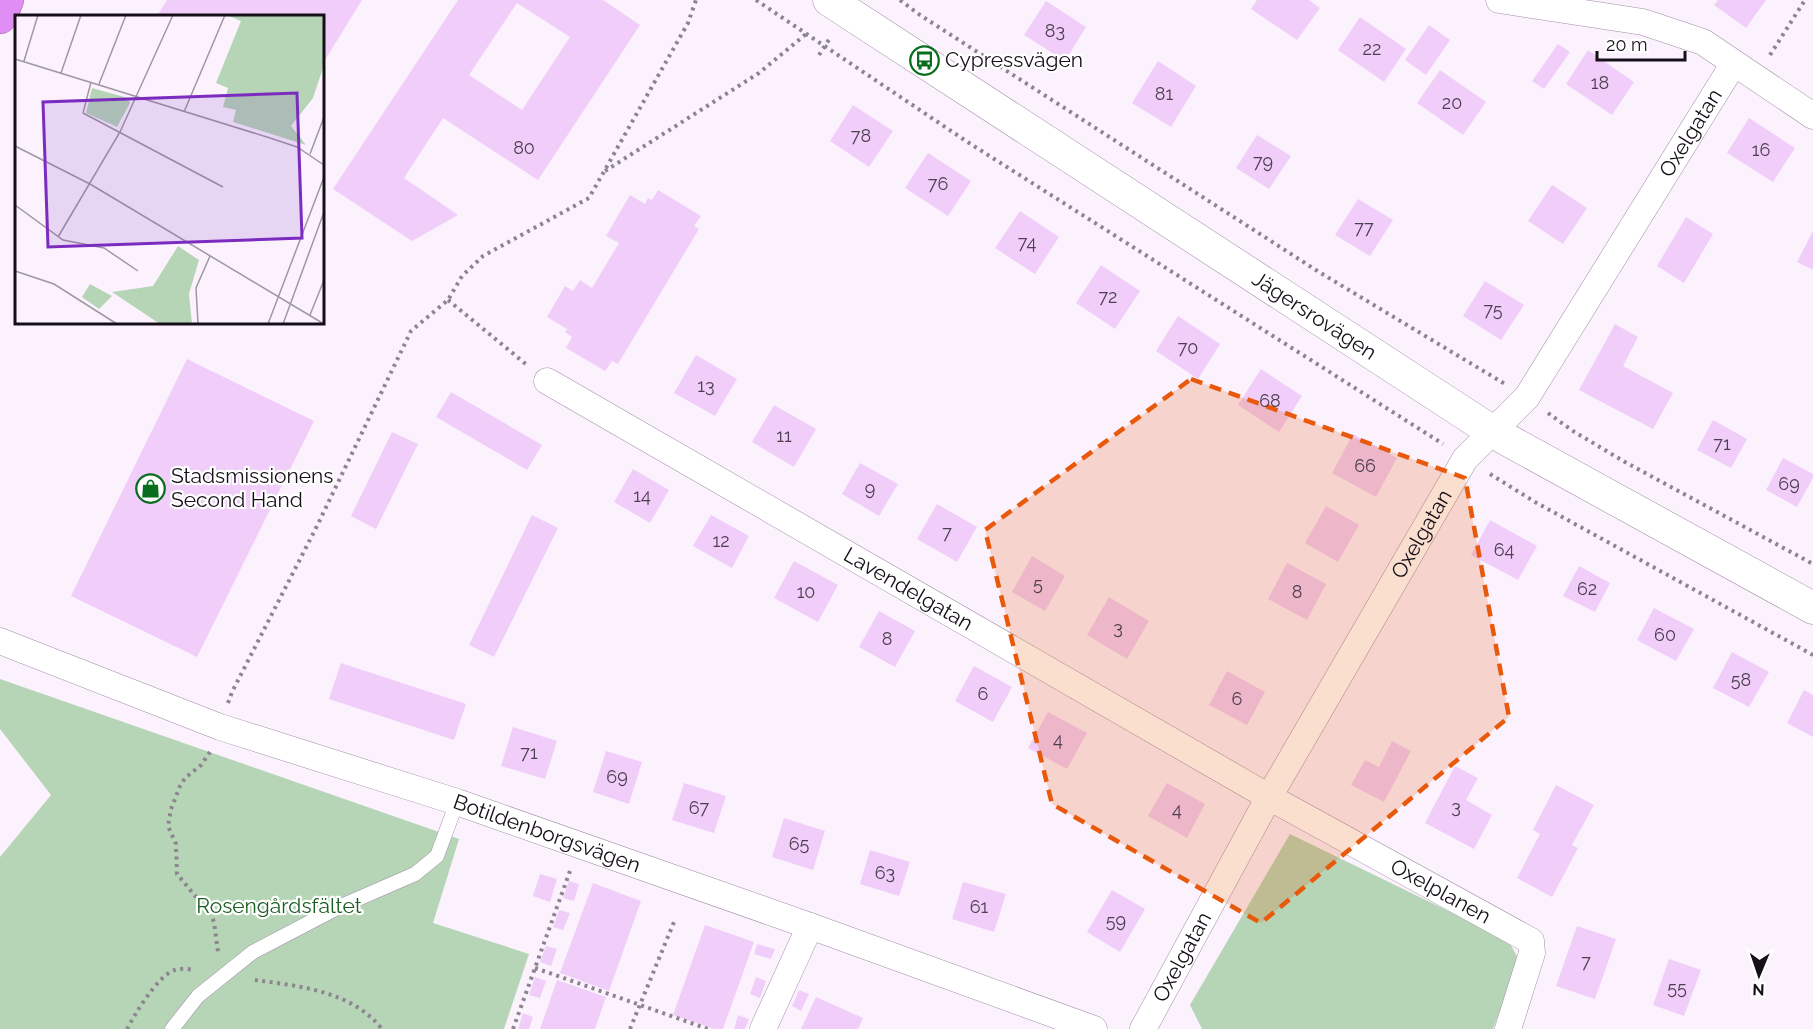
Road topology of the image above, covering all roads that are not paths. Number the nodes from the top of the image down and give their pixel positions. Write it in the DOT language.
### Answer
graph roads {
  1 [pos="7,0"];
  2 [pos="1499,0"];
  3 [pos="832,15"];
  4 [pos="0,17"];
  5 [pos="1745,69"];
  6 [pos="1813,116"];
  7 [pos="547,381"];
  8 [pos="1493,432"];
  9 [pos="1813,608"];
  10 [pos="0,641"];
  11 [pos="1269,797"];
  12 [pos="457,802"];
  13 [pos="810,926"];
  14 [pos="172,1029"];
  15 [pos="763,1029"];
  16 [pos="1094,1029"];
  17 [pos="1143,1029"];
  18 [pos="1508,1029"];
  1 -- 4 [label="highway"];
  2 -- 5 [label="street"];
  3 -- 8 [label="street, Jägersrovägen"];
  5 -- 6 [label="street"];
  5 -- 8 [label="street, Oxelgatan"];
  7 -- 11 [label="street, Lavendelgatan"];
  8 -- 9 [label="street, Jägersrovägen"];
  8 -- 11 [label="street, Oxelgatan"];
  10 -- 12 [label="street, Botildenborgsvägen"];
  11 -- 17 [label="street, Oxelgatan"];
  11 -- 18 [label="street, Oxelplanen"];
  12 -- 13 [label="street, Botildenborgsvägen"];
  12 -- 14 [label="lane"];
  13 -- 15 [label="street"];
  13 -- 16 [label="street, Botildenborgsvägen"];
}
